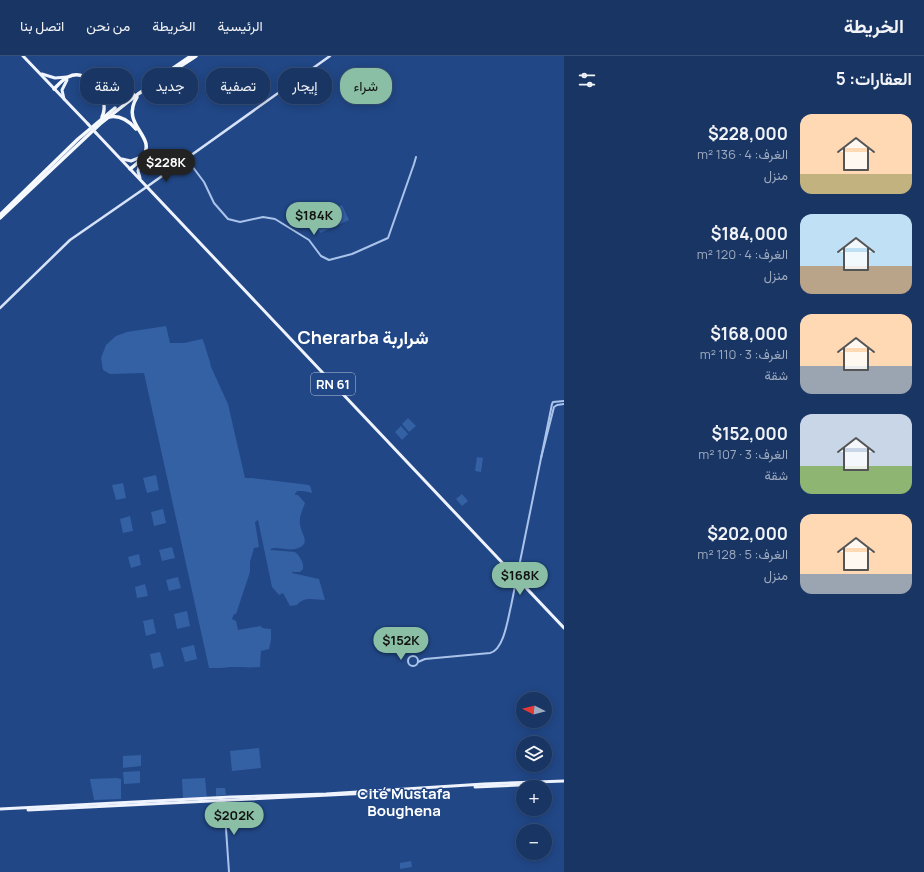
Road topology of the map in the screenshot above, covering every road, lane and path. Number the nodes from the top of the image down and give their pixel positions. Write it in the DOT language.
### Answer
graph roads {
  1 [pos="23,56"];
  2 [pos="190,56"];
  3 [pos="196,56"];
  4 [pos="330,56"];
  5 [pos="40,74"];
  6 [pos="80,76"];
  7 [pos="67,78"];
  8 [pos="54,89"];
  9 [pos="138,94"];
  10 [pos="134,95"];
  11 [pos="65,100"];
  12 [pos="122,104"];
  13 [pos="108,118"];
  14 [pos="101,119"];
  15 [pos="117,156"];
  16 [pos="416,156"];
  17 [pos="141,158"];
  18 [pos="186,158"];
  19 [pos="130,168"];
  20 [pos="140,180"];
  21 [pos="147,187"];
  22 [pos="0,215"];
  23 [pos="0,218"];
  24 [pos="0,308"];
  25 [pos="564,401"];
  26 [pos="564,404"];
  27 [pos="540,459"];
  28 [pos="516,577"];
  29 [pos="564,628"];
  30 [pos="417,658"];
  31 [pos="425,659"];
  32 [pos="418,662"];
  33 [pos="564,782"];
  34 [pos="224,800"];
  35 [pos="0,810"];
  36 [pos="229,872"];
  1 -- 5 [label="main road, RN 61"];
  2 -- 10 [label="highway"];
  3 -- 9 [label="highway"];
  4 -- 18 [label="main road"];
  5 -- 7 [label="main road"];
  5 -- 8 [label="main road, RN 61"];
  6 -- 7 [label="highway"];
  7 -- 8 [label="highway"];
  7 -- 11 [label="main road"];
  7 -- 14 [label="highway"];
  8 -- 11 [label="main road, RN 61"];
  9 -- 13 [label="highway"];
  9 -- 17 [label="highway"];
  11 -- 15 [label="main road, RN 61, bridge"];
  12 -- 14 [label="highway"];
  13 -- 17 [label="highway"];
  13 -- 23 [label="highway"];
  14 -- 22 [label="highway"];
  15 -- 17 [label="main road"];
  15 -- 19 [label="main road, RN 61"];
  16 -- 18 [label="street"];
  17 -- 19 [label="highway"];
  17 -- 20 [label="main road"];
  18 -- 21 [label="main road"];
  19 -- 20 [label="main road, RN 61"];
  20 -- 21 [label="main road, RN 61"];
  21 -- 24 [label="main road"];
  21 -- 28 [label="main road, RN 61"];
  25 -- 27 [label="street"];
  26 -- 27 [label="street"];
  27 -- 28 [label="street"];
  28 -- 29 [label="main road, RN 61"];
  28 -- 31 [label="street"];
  30 -- 31 [label="street"];
  30 -- 32 [label="street"];
  30 -- 32 [label="street"];
  31 -- 32 [label="street"];
  33 -- 34 [label="main road"];
  33 -- 35 [label="main road"];
  34 -- 35 [label="main road"];
  34 -- 36 [label="street"];
}
